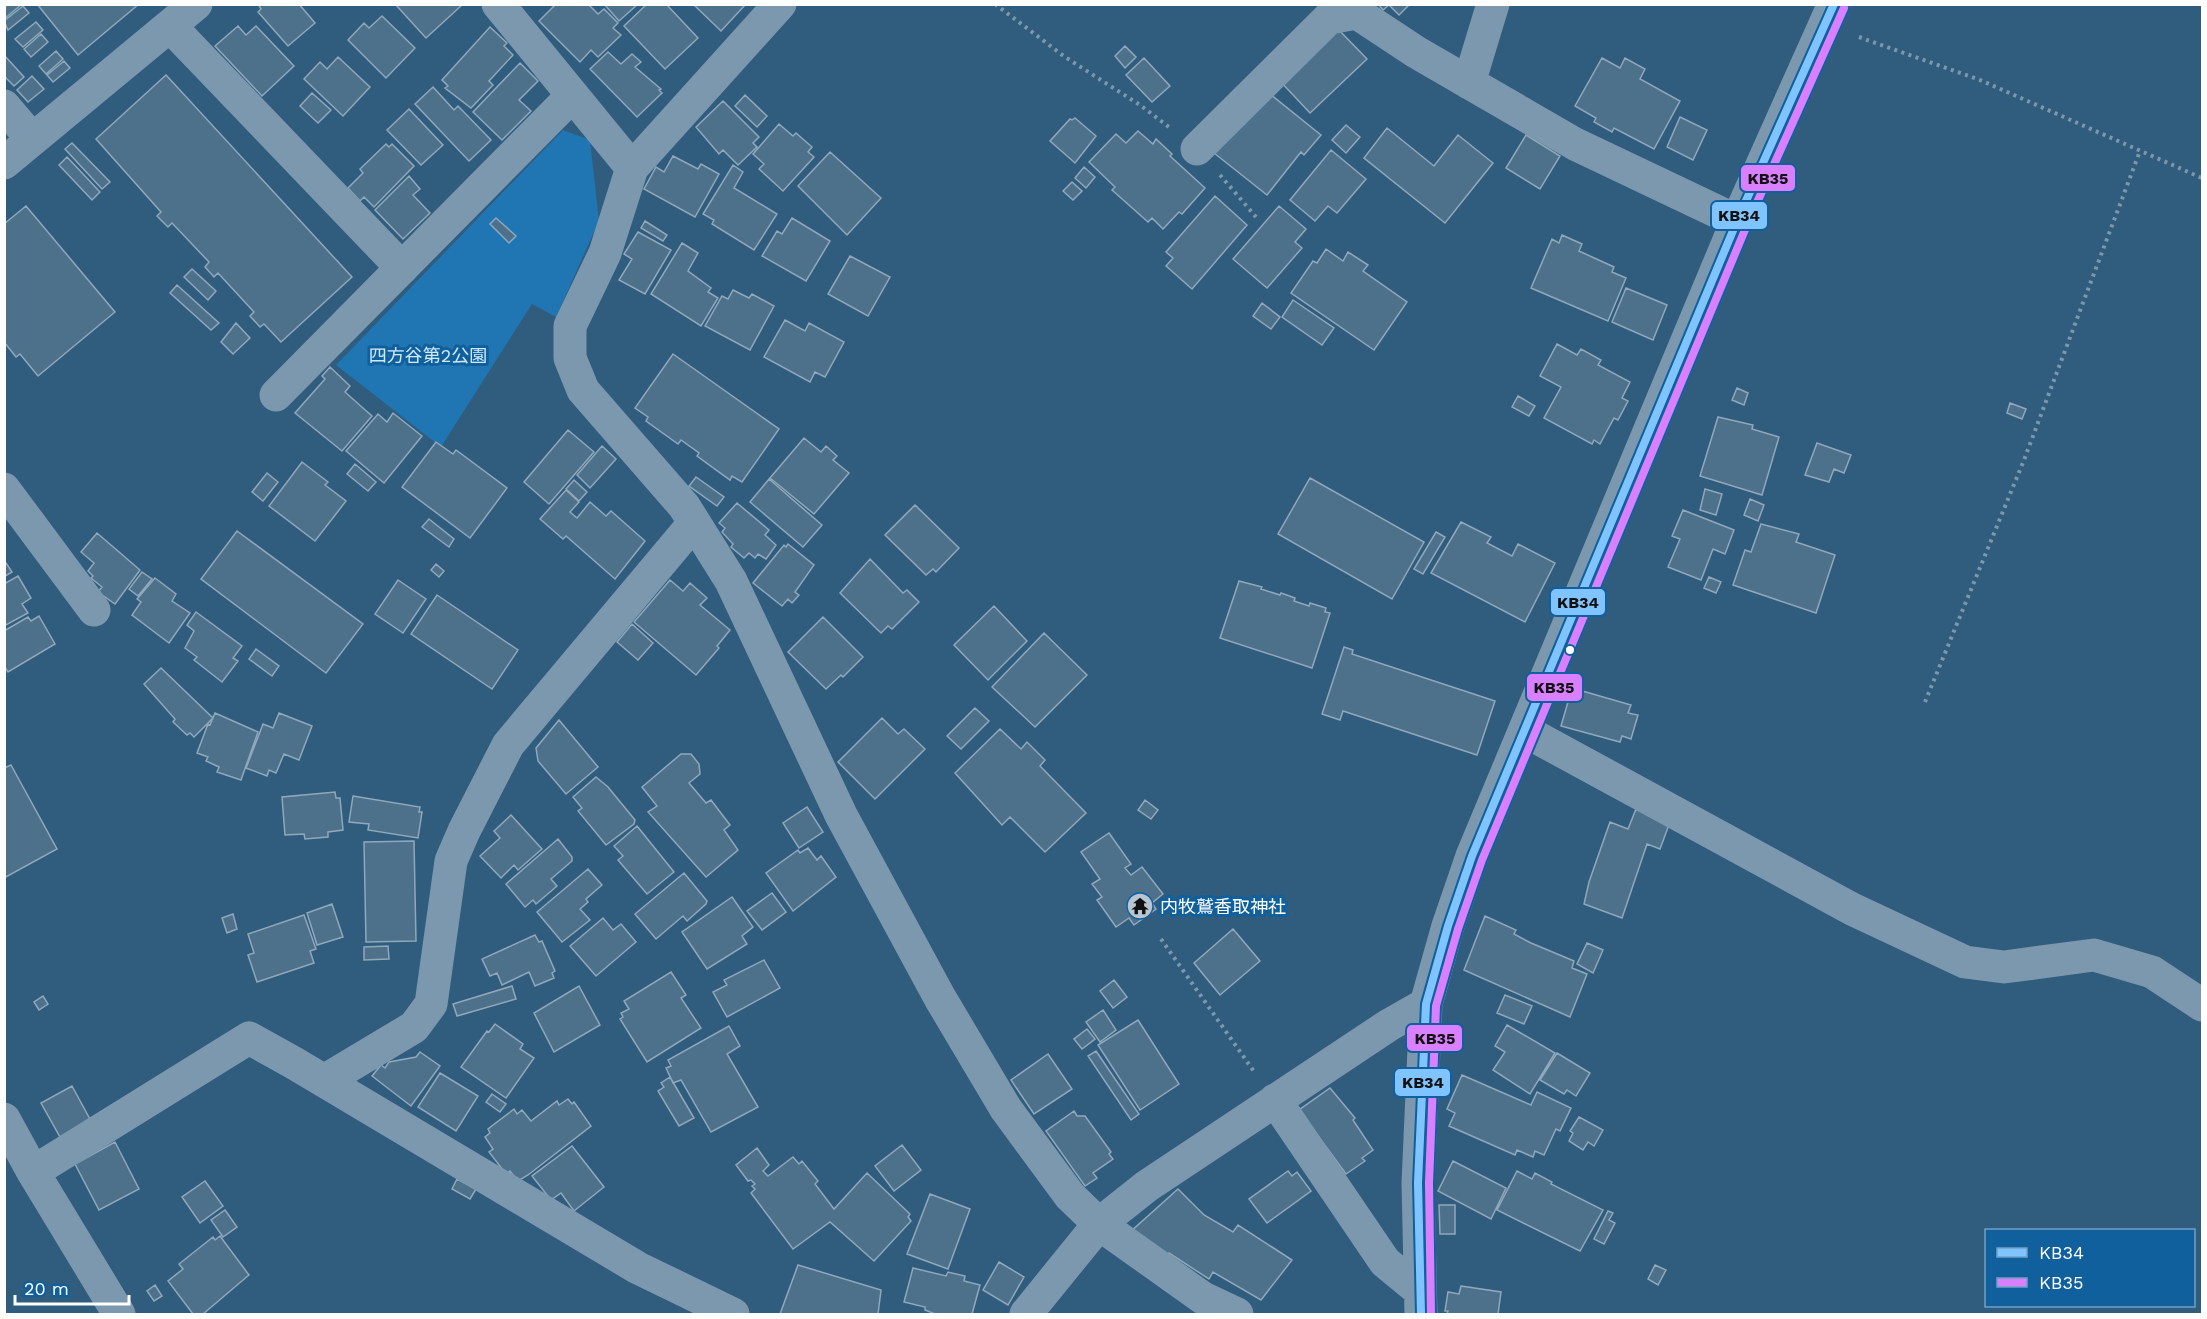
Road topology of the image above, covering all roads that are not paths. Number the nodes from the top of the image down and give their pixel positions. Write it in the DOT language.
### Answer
graph roads {
  1 [pos="196,4"];
  2 [pos="498,4"];
  3 [pos="780,4"];
  4 [pos="1493,4"];
  5 [pos="1830,14"];
  6 [pos="170,26"];
  7 [pos="1469,83"];
  8 [pos="571,97"];
  9 [pos="4,106"];
  10 [pos="32,139"];
  11 [pos="1197,149"];
  12 [pos="4,163"];
  13 [pos="632,168"];
  14 [pos="1737,221"];
  15 [pos="402,268"];
  16 [pos="276,395"];
  17 [pos="4,489"];
  18 [pos="694,523"];
  19 [pos="94,610"];
  20 [pos="1525,731"];
  21 [pos="1426,1004"];
  22 [pos="2202,1005"];
  23 [pos="324,1081"];
  24 [pos="1275,1101"];
  25 [pos="4,1119"];
  26 [pos="33,1172"];
  27 [pos="1099,1224"];
  28 [pos="1420,1302"];
  29 [pos="119,1314"];
  30 [pos="733,1314"];
  31 [pos="1026,1314"];
  32 [pos="1237,1314"];
  1 -- 6 [label="street"];
  2 -- 8 [label="street"];
  3 -- 13 [label="street"];
  4 -- 7 [label="street"];
  5 -- 14 [label="street"];
  6 -- 10 [label="street"];
  6 -- 15 [label="street"];
  7 -- 11 [label="street"];
  7 -- 14 [label="street"];
  8 -- 13 [label="street"];
  8 -- 15 [label="street"];
  9 -- 10 [label="street"];
  10 -- 12 [label="street"];
  13 -- 18 [label="street"];
  14 -- 20 [label="street"];
  15 -- 16 [label="street"];
  17 -- 19 [label="street"];
  18 -- 23 [label="street"];
  18 -- 27 [label="street"];
  20 -- 21 [label="street"];
  20 -- 22 [label="street"];
  21 -- 24 [label="street"];
  21 -- 28 [label="street"];
  23 -- 26 [label="street"];
  23 -- 30 [label="street"];
  24 -- 27 [label="street"];
  24 -- 28 [label="street"];
  25 -- 26 [label="street"];
  26 -- 29 [label="street"];
  27 -- 31 [label="street"];
  27 -- 32 [label="street"];
}
